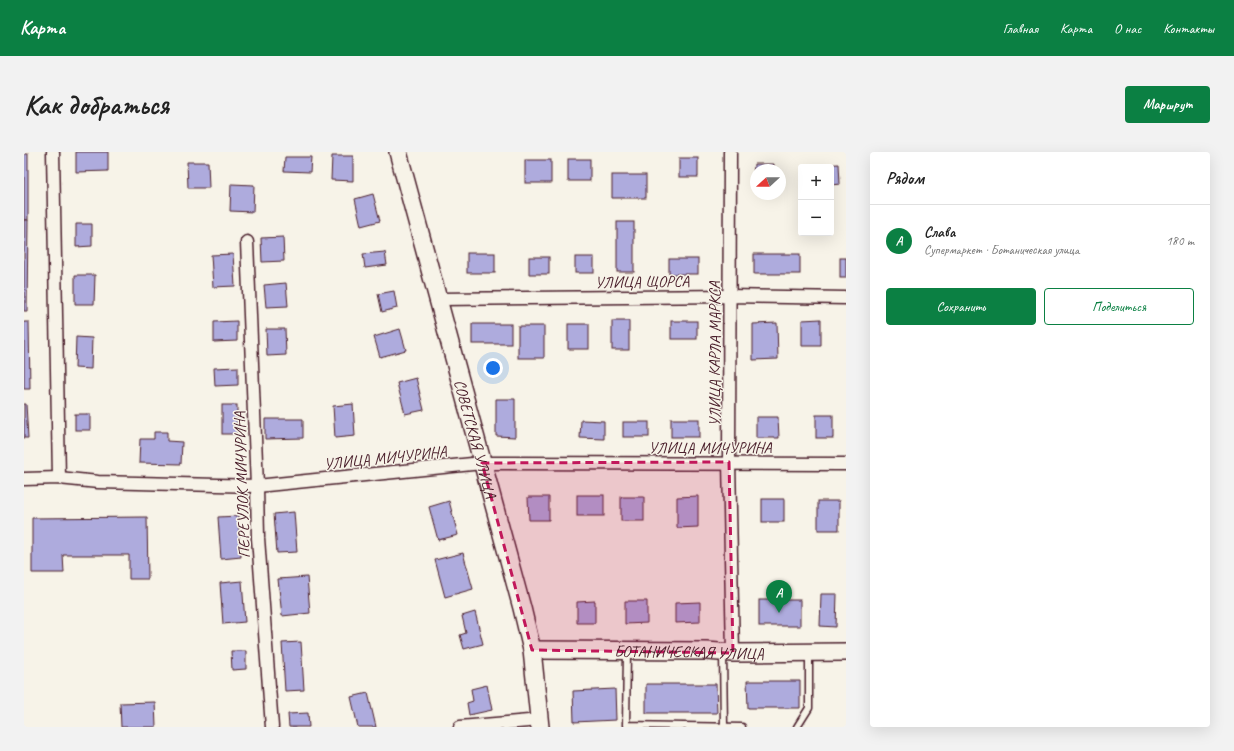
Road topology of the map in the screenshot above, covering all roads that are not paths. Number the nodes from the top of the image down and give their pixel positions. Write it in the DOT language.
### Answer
graph roads {
  1 [pos="53,152"];
  2 [pos="398,152"];
  3 [pos="730,152"];
  4 [pos="247,242"];
  5 [pos="730,296"];
  6 [pos="846,298"];
  7 [pos="438,299"];
  8 [pos="729,462"];
  9 [pos="482,463"];
  10 [pos="846,464"];
  11 [pos="59,478"];
  12 [pos="24,479"];
  13 [pos="257,486"];
  14 [pos="532,650"];
  15 [pos="627,650"];
  16 [pos="809,652"];
  17 [pos="846,652"];
  18 [pos="728,653"];
  19 [pos="540,724"];
  20 [pos="632,726"];
  21 [pos="724,726"];
  22 [pos="272,727"];
  23 [pos="460,727"];
  24 [pos="742,727"];
  25 [pos="797,727"];
  1 -- 11 [label="street"];
  2 -- 7 [label="street, СОВЕТСКАЯ УЛИЦА"];
  3 -- 5 [label="street, УЛИЦА КАРЛА МАРКСА"];
  4 -- 13 [label="street, ПЕРЕУЛОК МИЧУРИНА"];
  5 -- 6 [label="street, УЛИЦА ЩОРСА"];
  5 -- 7 [label="street, УЛИЦА ЩОРСА"];
  5 -- 8 [label="street, УЛИЦА КАРЛА МАРКСА"];
  7 -- 9 [label="street, СОВЕТСКАЯ УЛИЦА"];
  8 -- 9 [label="street, УЛИЦА МИЧУРИНА"];
  8 -- 10 [label="street, УЛИЦА МИЧУРИНА"];
  8 -- 18 [label="street, УЛИЦА КАРЛА МАРКСА"];
  9 -- 13 [label="street, УЛИЦА МИЧУРИНА"];
  9 -- 14 [label="street, СОВЕТСКАЯ УЛИЦА"];
  11 -- 12 [label="street, УЛИЦА МИЧУРИНА"];
  11 -- 13 [label="street, УЛИЦА МИЧУРИНА"];
  13 -- 22 [label="street, ПЕРЕУЛОК МИЧУРИНА"];
  14 -- 15 [label="street, БОТАНИЧЕСКАЯ УЛИЦА"];
  14 -- 19 [label="street, СОВЕТСКАЯ УЛИЦА"];
  15 -- 18 [label="street, БОТАНИЧЕСКАЯ УЛИЦА"];
  15 -- 20 [label="lane"];
  16 -- 17 [label="street, БОТАНИЧЕСКАЯ УЛИЦА"];
  16 -- 18 [label="street, БОТАНИЧЕСКАЯ УЛИЦА"];
  16 -- 25 [label="lane"];
  18 -- 21 [label="lane"];
  19 -- 23 [label="street"];
  20 -- 21 [label="lane"];
  21 -- 24 [label="lane"];
}
